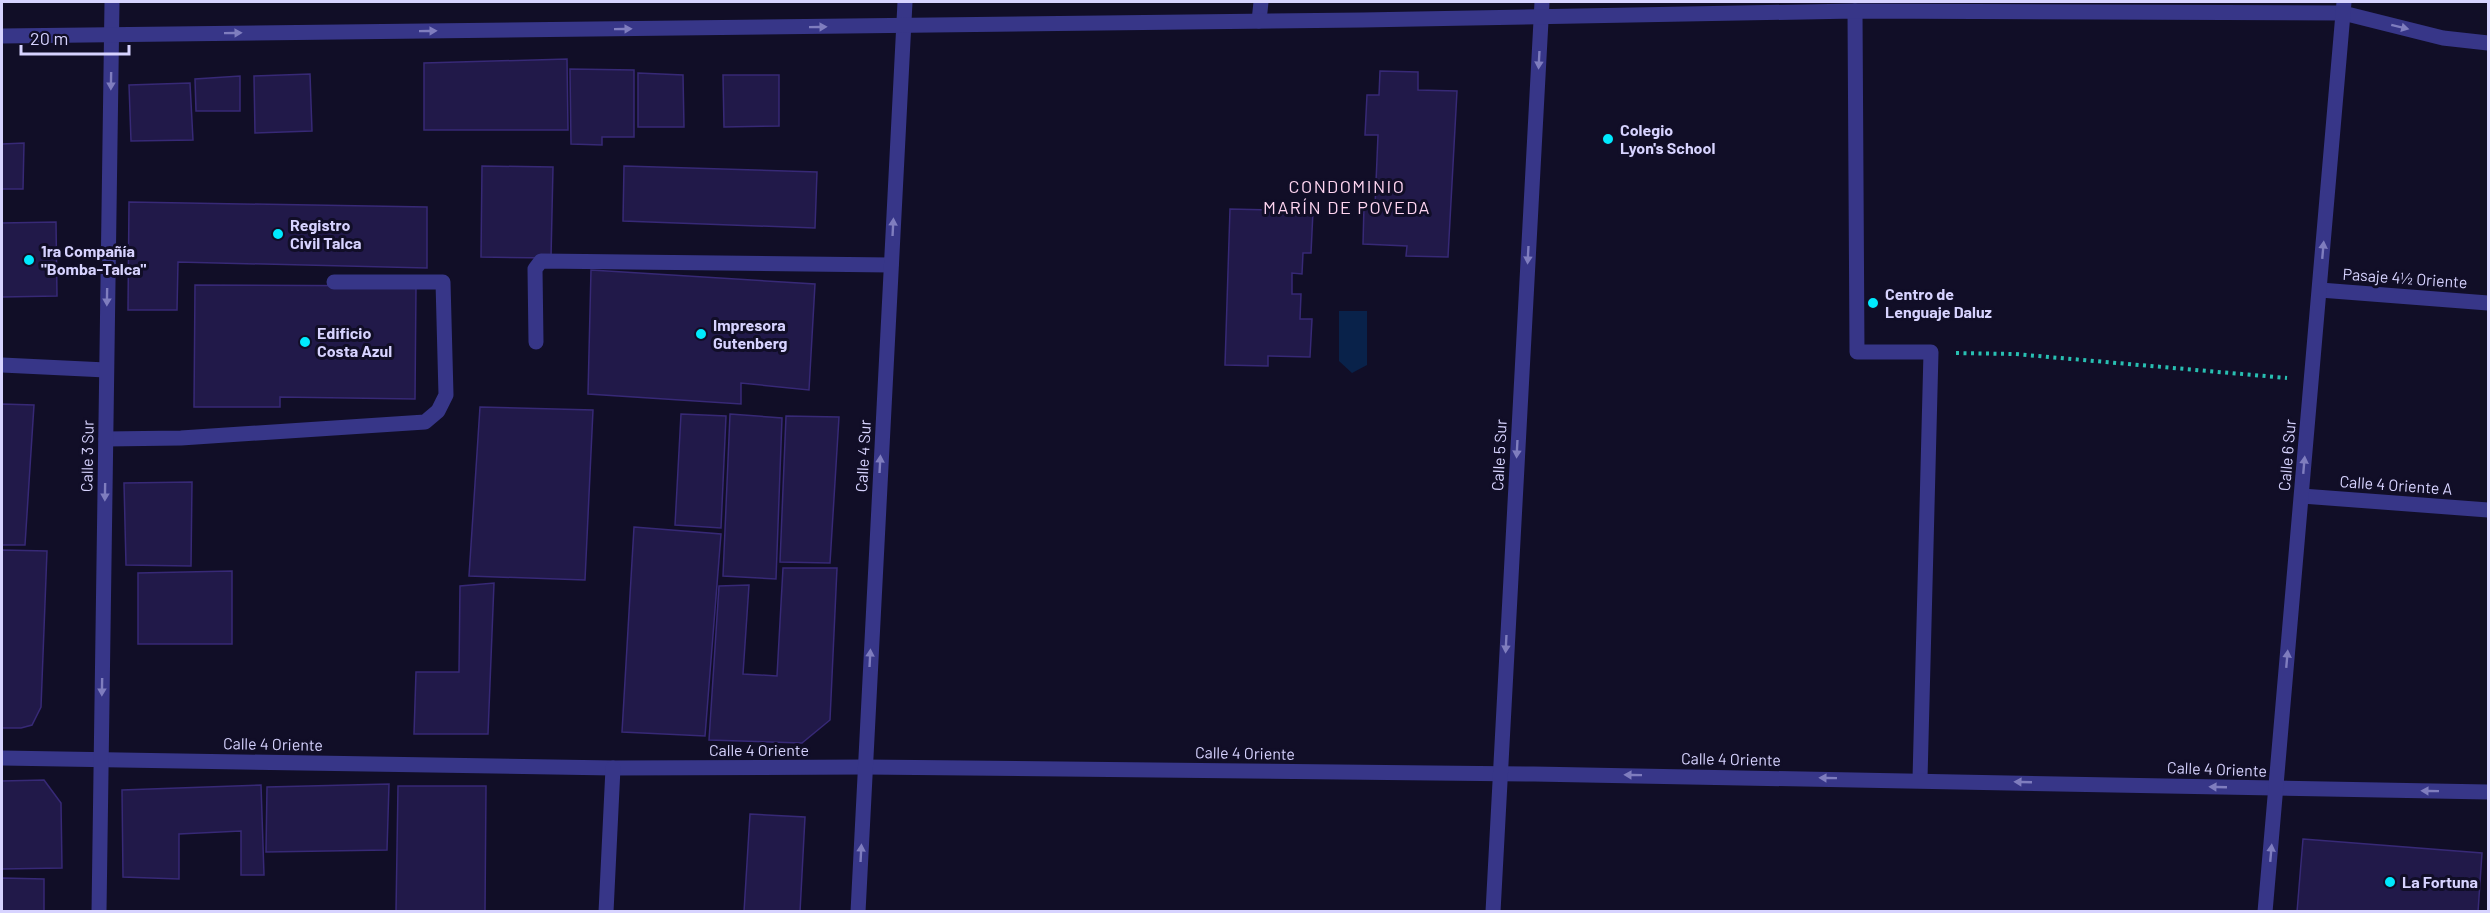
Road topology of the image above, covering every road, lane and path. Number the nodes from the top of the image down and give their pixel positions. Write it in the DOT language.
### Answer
graph roads {
  1 [pos="112,2"];
  2 [pos="905,2"];
  3 [pos="1261,2"];
  4 [pos="1542,2"];
  5 [pos="2344,7"];
  6 [pos="1855,11"];
  7 [pos="1541,18"];
  8 [pos="1259,21"];
  9 [pos="903,26"];
  10 [pos="111,35"];
  11 [pos="2,36"];
  12 [pos="2488,43"];
  13 [pos="891,266"];
  14 [pos="334,282"];
  15 [pos="2320,290"];
  16 [pos="2488,303"];
  17 [pos="536,342"];
  18 [pos="1931,352"];
  19 [pos="2,365"];
  20 [pos="106,370"];
  21 [pos="2312,380"];
  22 [pos="106,439"];
  23 [pos="2302,496"];
  24 [pos="2488,510"];
  25 [pos="2,758"];
  26 [pos="100,759"];
  27 [pos="865,767"];
  28 [pos="613,768"];
  29 [pos="1499,774"];
  30 [pos="1920,779"];
  31 [pos="2276,789"];
  32 [pos="2488,792"];
  33 [pos="99,912"];
  34 [pos="606,912"];
  35 [pos="858,912"];
  36 [pos="1493,912"];
  37 [pos="2265,912"];
  1 -- 10 [label="street, Calle 3 Sur"];
  2 -- 9 [label="street, Calle 4 Sur"];
  3 -- 8 [label="street"];
  4 -- 7 [label="street, Calle 5 Sur"];
  5 -- 6 [label="street"];
  5 -- 12 [label="street, one-way"];
  15 -- 5 [label="street, Calle 6 Sur, one-way"];
  6 -- 7 [label="street"];
  6 -- 18 [label="street"];
  7 -- 8 [label="street"];
  7 -- 29 [label="street, Calle 5 Sur, one-way"];
  8 -- 9 [label="street"];
  10 -- 9 [label="street, one-way"];
  13 -- 9 [label="street, Calle 4 Sur, one-way"];
  10 -- 11 [label="street"];
  10 -- 20 [label="street, Calle 3 Sur, one-way"];
  13 -- 17 [label="street"];
  27 -- 13 [label="street, Calle 4 Sur, one-way"];
  14 -- 22 [label="street"];
  15 -- 16 [label="street, Pasaje 4½ Oriente"];
  15 -- 21 [label="street, Calle 6 Sur"];
  18 -- 21 [label="path"];
  18 -- 30 [label="street"];
  19 -- 20 [label="street"];
  20 -- 22 [label="street, Calle 3 Sur"];
  23 -- 21 [label="street, Calle 6 Sur, one-way"];
  22 -- 26 [label="street, Calle 3 Sur, one-way"];
  23 -- 24 [label="street, Calle 4 Oriente A"];
  31 -- 23 [label="street, Calle 6 Sur, one-way"];
  25 -- 26 [label="street, Calle 4 Oriente"];
  26 -- 28 [label="street, Calle 4 Oriente"];
  26 -- 33 [label="street, Calle 3 Sur"];
  27 -- 28 [label="street, Calle 4 Oriente"];
  27 -- 29 [label="street, Calle 4 Oriente"];
  35 -- 27 [label="street, Calle 4 Sur, one-way"];
  28 -- 34 [label="street"];
  30 -- 29 [label="street, Calle 4 Oriente, one-way"];
  29 -- 36 [label="street, Calle 5 Sur"];
  31 -- 30 [label="street, Calle 4 Oriente, one-way"];
  32 -- 31 [label="street, Calle 4 Oriente, one-way"];
  37 -- 31 [label="street, Calle 6 Sur, one-way"];
}
